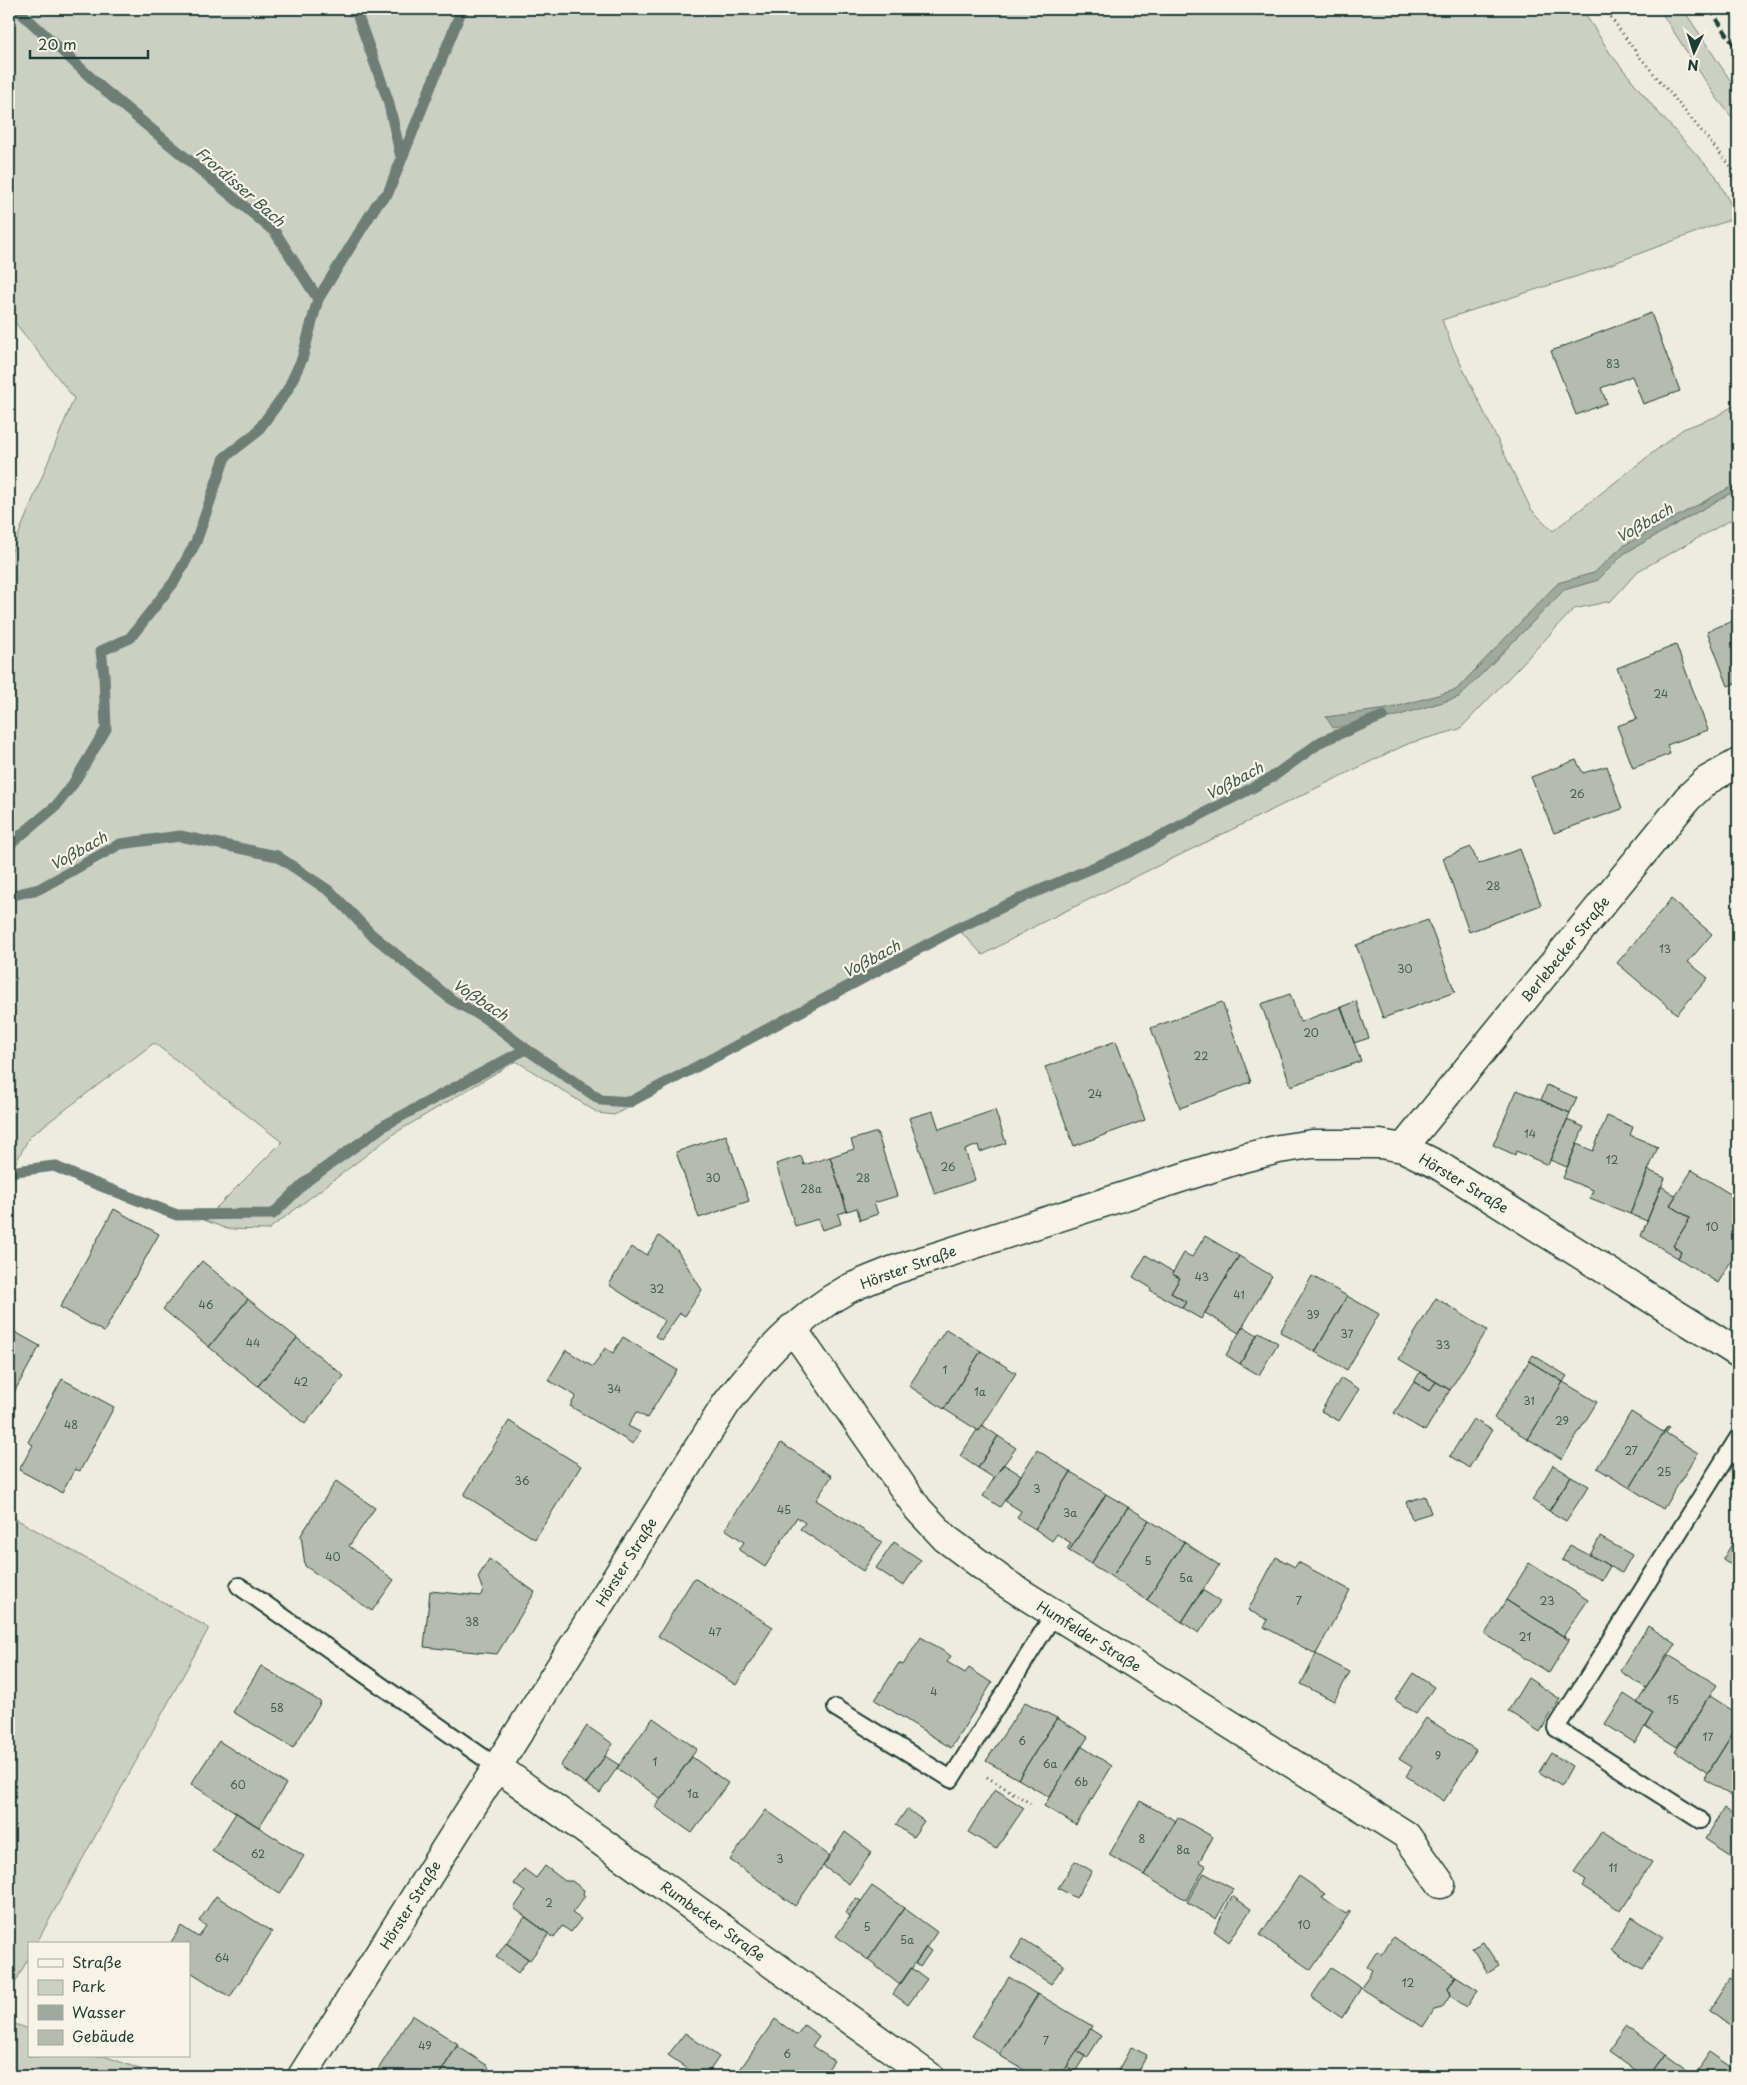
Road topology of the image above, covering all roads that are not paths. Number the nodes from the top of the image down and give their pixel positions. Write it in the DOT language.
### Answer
graph roads {
  1 [pos="1738,763"];
  2 [pos="1403,1148"];
  3 [pos="792,1328"];
  4 [pos="1738,1353"];
  5 [pos="1738,1438"];
  6 [pos="240,1586"];
  7 [pos="1054,1614"];
  8 [pos="836,1708"];
  9 [pos="497,1766"];
  10 [pos="1700,1820"];
  11 [pos="1441,1884"];
  12 [pos="302,2076"];
  13 [pos="929,2076"];
  1 -- 2 [label="street, Berlebecker Straße"];
  2 -- 3 [label="street, Hörster Straße"];
  2 -- 4 [label="street, Hörster Straße"];
  3 -- 7 [label="street, Humfelder Straße"];
  3 -- 9 [label="street, Hörster Straße"];
  5 -- 10 [label="lane"];
  6 -- 9 [label="lane"];
  7 -- 8 [label="lane"];
  7 -- 11 [label="street, Humfelder Straße"];
  9 -- 12 [label="street, Hörster Straße"];
  9 -- 13 [label="street, Rumbecker Straße"];
}
